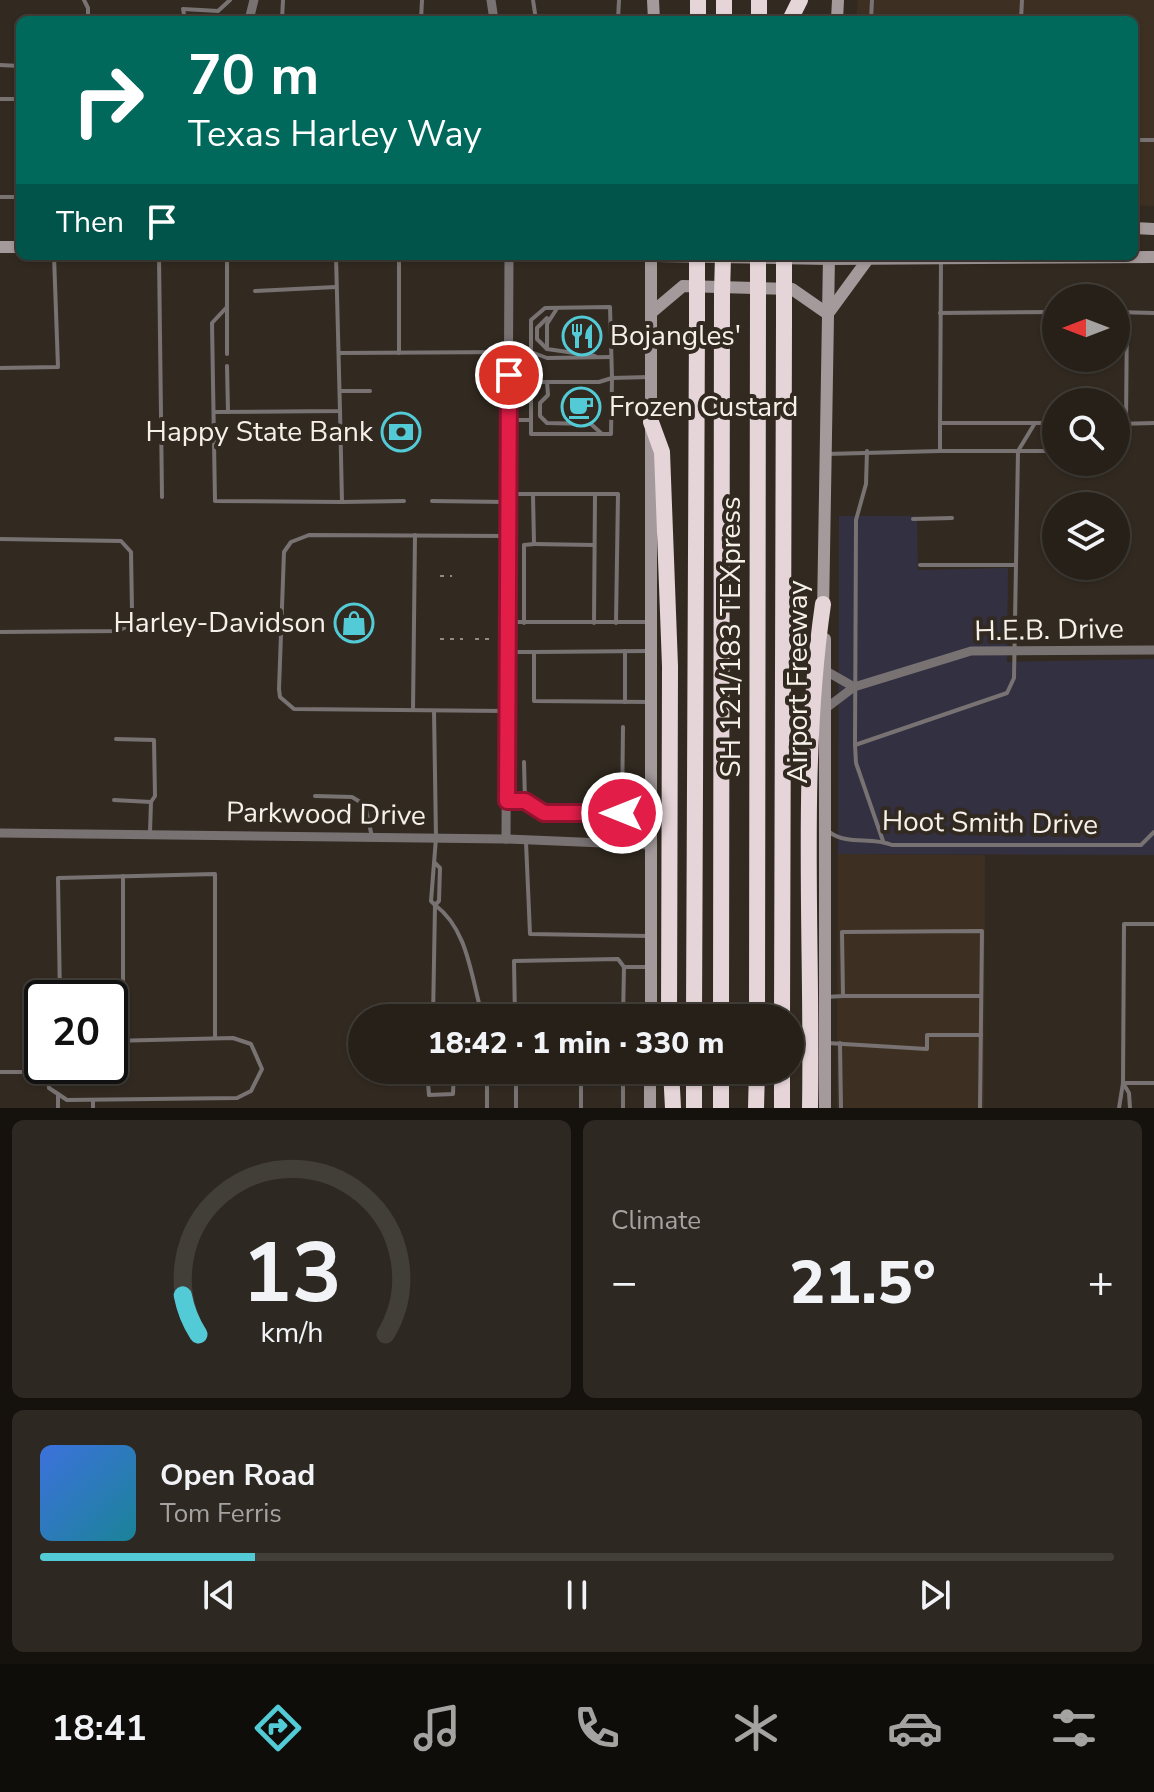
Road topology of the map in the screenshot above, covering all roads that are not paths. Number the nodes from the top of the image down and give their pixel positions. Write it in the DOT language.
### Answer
graph roads {
  1 [pos="230,0"];
  2 [pos="184,16"];
  3 [pos="54,260"];
  4 [pos="159,260"];
  5 [pos="227,260"];
  6 [pos="336,260"];
  7 [pos="399,260"];
  8 [pos="509,260"];
  9 [pos="654,260"];
  10 [pos="697,260"];
  11 [pos="723,260"];
  12 [pos="758,260"];
  13 [pos="784,260"];
  14 [pos="829,260"];
  15 [pos="867,260"];
  16 [pos="941,260"];
  17 [pos="337,286"];
  18 [pos="255,291"];
  19 [pos="226,308"];
  20 [pos="557,308"];
  21 [pos="1042,312"];
  22 [pos="651,313"];
  23 [pos="940,313"];
  24 [pos="1130,313"];
  25 [pos="1154,313"];
  26 [pos="828,314"];
  27 [pos="549,316"];
  28 [pos="547,349"];
  29 [pos="509,352"];
  30 [pos="531,352"];
  31 [pos="339,353"];
  32 [pos="399,353"];
  33 [pos="227,354"];
  34 [pos="599,357"];
  35 [pos="611,357"];
  36 [pos="227,366"];
  37 [pos="0,368"];
  38 [pos="651,377"];
  39 [pos="612,378"];
  40 [pos="531,382"];
  41 [pos="547,382"];
  42 [pos="340,391"];
  43 [pos="370,391"];
  44 [pos="548,395"];
  45 [pos="547,403"];
  46 [pos="340,411"];
  47 [pos="213,412"];
  48 [pos="228,412"];
  49 [pos="547,412"];
  50 [pos="509,420"];
  51 [pos="531,420"];
  52 [pos="651,422"];
  53 [pos="547,423"];
  54 [pos="940,423"];
  55 [pos="1035,423"];
  56 [pos="1042,423"];
  57 [pos="1130,423"];
  58 [pos="1154,423"];
  59 [pos="602,434"];
  60 [pos="867,451"];
  61 [pos="940,451"];
  62 [pos="1018,451"];
  63 [pos="1042,451"];
  64 [pos="824,454"];
  65 [pos="533,494"];
  66 [pos="595,494"];
  67 [pos="162,497"];
  68 [pos="508,498"];
  69 [pos="404,501"];
  70 [pos="432,501"];
  71 [pos="342,502"];
  72 [pos="952,518"];
  73 [pos="913,519"];
  74 [pos="415,535"];
  75 [pos="508,536"];
  76 [pos="0,539"];
  77 [pos="534,544"];
  78 [pos="594,545"];
  79 [pos="920,565"];
  80 [pos="1016,565"];
  81 [pos="823,604"];
  82 [pos="507,622"];
  83 [pos="651,622"];
  84 [pos="524,623"];
  85 [pos="594,623"];
  86 [pos="616,623"];
  87 [pos="0,632"];
  88 [pos="1015,650"];
  89 [pos="1154,650"];
  90 [pos="625,651"];
  91 [pos="651,651"];
  92 [pos="507,652"];
  93 [pos="534,652"];
  94 [pos="826,671"];
  95 [pos="854,687"];
  96 [pos="625,702"];
  97 [pos="652,702"];
  98 [pos="825,709"];
  99 [pos="413,710"];
  100 [pos="434,711"];
  101 [pos="507,711"];
  102 [pos="623,727"];
  103 [pos="116,739"];
  104 [pos="855,745"];
  105 [pos="524,762"];
  106 [pos="315,796"];
  107 [pos="114,800"];
  108 [pos="507,801"];
  109 [pos="525,801"];
  110 [pos="151,802"];
  111 [pos="622,813"];
  112 [pos="651,813"];
  113 [pos="825,829"];
  114 [pos="1154,832"];
  115 [pos="0,833"];
  116 [pos="150,834"];
  117 [pos="372,837"];
  118 [pos="436,838"];
  119 [pos="506,839"];
  120 [pos="526,840"];
  121 [pos="883,841"];
  122 [pos="651,845"];
  123 [pos="123,876"];
  124 [pos="435,905"];
  125 [pos="1154,924"];
  126 [pos="651,936"];
  127 [pos="624,967"];
  128 [pos="651,967"];
  129 [pos="60,980"];
  130 [pos="123,980"];
  131 [pos="843,996"];
  132 [pos="981,996"];
  133 [pos="825,997"];
  134 [pos="433,1004"];
  135 [pos="479,1004"];
  136 [pos="515,1004"];
  137 [pos="623,1004"];
  138 [pos="651,1004"];
  139 [pos="669,1004"];
  140 [pos="694,1004"];
  141 [pos="721,1004"];
  142 [pos="757,1004"];
  143 [pos="782,1004"];
  144 [pos="981,1035"];
  145 [pos="215,1038"];
  146 [pos="128,1040"];
  147 [pos="825,1043"];
  148 [pos="840,1043"];
  149 [pos="24,1070"];
  150 [pos="0,1072"];
  151 [pos="1123,1083"];
  152 [pos="1154,1083"];
  153 [pos="49,1084"];
  154 [pos="428,1084"];
  155 [pos="453,1084"];
  156 [pos="487,1084"];
  157 [pos="516,1084"];
  158 [pos="581,1084"];
  159 [pos="623,1084"];
  160 [pos="650,1084"];
  161 [pos="672,1084"];
  162 [pos="694,1084"];
  163 [pos="721,1084"];
  164 [pos="757,1084"];
  165 [pos="782,1084"];
  166 [pos="58,1094"];
  167 [pos="237,1098"];
  168 [pos="93,1100"];
  169 [pos="124,1100"];
  170 [pos="156,1100"];
  171 [pos="214,1100"];
  172 [pos="58,1108"];
  173 [pos="93,1108"];
  174 [pos="124,1108"];
  175 [pos="156,1108"];
  176 [pos="214,1108"];
  177 [pos="237,1108"];
  178 [pos="487,1108"];
  179 [pos="516,1108"];
  180 [pos="581,1108"];
  181 [pos="623,1108"];
  182 [pos="650,1108"];
  183 [pos="673,1108"];
  184 [pos="694,1108"];
  185 [pos="721,1108"];
  186 [pos="756,1108"];
  187 [pos="782,1108"];
  188 [pos="810,1108"];
  189 [pos="825,1108"];
  190 [pos="841,1108"];
  191 [pos="980,1108"];
  192 [pos="1119,1108"];
  193 [pos="1130,1108"];
  1 -- 2 [label="lane"];
  3 -- 37 [label="lane"];
  4 -- 67 [label="lane"];
  5 -- 19 [label="lane"];
  6 -- 17 [label="lane"];
  7 -- 32 [label="lane"];
  8 -- 29 [label="street"];
  9 -- 22 [label="main road"];
  10 -- 140 [label="highway, bridge"];
  11 -- 141 [label="highway, SH 121/183 TEXpress, bridge"];
  12 -- 142 [label="highway, SH 121/183 TEXpress, bridge"];
  13 -- 143 [label="highway, Airport Freeway, bridge"];
  14 -- 26 [label="main road, Airport Freeway"];
  15 -- 26 [label="main road"];
  16 -- 23 [label="lane"];
  17 -- 18 [label="lane"];
  17 -- 31 [label="lane"];
  19 -- 33 [label="lane"];
  19 -- 47 [label="lane"];
  20 -- 27 [label="lane"];
  20 -- 30 [label="lane"];
  20 -- 35 [label="lane"];
  21 -- 23 [label="lane"];
  22 -- 26 [label="main road"];
  22 -- 38 [label="main road"];
  23 -- 54 [label="lane"];
  24 -- 25 [label="lane"];
  26 -- 64 [label="main road, Airport Freeway"];
  27 -- 28 [label="lane"];
  27 -- 28 [label="lane"];
  28 -- 34 [label="lane"];
  29 -- 30 [label="lane"];
  29 -- 32 [label="lane"];
  29 -- 50 [label="street"];
  30 -- 34 [label="lane"];
  30 -- 40 [label="lane"];
  31 -- 32 [label="lane"];
  31 -- 42 [label="lane"];
  34 -- 35 [label="lane"];
  35 -- 39 [label="lane"];
  36 -- 48 [label="lane"];
  38 -- 39 [label="lane"];
  38 -- 52 [label="main road"];
  39 -- 41 [label="lane"];
  39 -- 59 [label="lane"];
  40 -- 41 [label="lane"];
  40 -- 51 [label="lane"];
  41 -- 44 [label="lane"];
  42 -- 43 [label="lane"];
  42 -- 46 [label="lane"];
  44 -- 45 [label="lane"];
  44 -- 53 [label="lane"];
  46 -- 48 [label="lane"];
  46 -- 71 [label="lane"];
  47 -- 48 [label="lane"];
  47 -- 71 [label="lane"];
  49 -- 53 [label="lane"];
  50 -- 51 [label="lane"];
  50 -- 68 [label="street"];
  51 -- 59 [label="lane"];
  52 -- 83 [label="main road"];
  52 -- 139 [label="highway"];
  53 -- 59 [label="lane"];
  54 -- 55 [label="lane"];
  54 -- 61 [label="lane"];
  55 -- 56 [label="lane"];
  55 -- 62 [label="lane"];
  57 -- 58 [label="lane"];
  60 -- 61 [label="lane"];
  60 -- 64 [label="lane"];
  60 -- 95 [label="lane"];
  61 -- 62 [label="lane"];
  62 -- 63 [label="lane"];
  62 -- 80 [label="lane"];
  64 -- 81 [label="main road, Airport Freeway"];
  65 -- 66 [label="lane"];
  65 -- 68 [label="lane"];
  65 -- 77 [label="lane"];
  66 -- 78 [label="lane"];
  66 -- 86 [label="lane"];
  68 -- 70 [label="lane"];
  68 -- 75 [label="street"];
  69 -- 71 [label="lane"];
  72 -- 73 [label="lane"];
  74 -- 75 [label="lane"];
  74 -- 99 [label="lane"];
  74 -- 99 [label="lane"];
  75 -- 82 [label="street"];
  76 -- 87 [label="lane"];
  77 -- 78 [label="lane"];
  77 -- 84 [label="lane"];
  78 -- 85 [label="lane"];
  79 -- 80 [label="lane"];
  80 -- 88 [label="lane"];
  81 -- 94 [label="main road, Airport Freeway"];
  81 -- 188 [label="highway"];
  82 -- 84 [label="lane"];
  82 -- 92 [label="street"];
  83 -- 86 [label="lane"];
  83 -- 91 [label="main road"];
  84 -- 85 [label="lane"];
  85 -- 86 [label="lane"];
  88 -- 89 [label="street, H.E.B. Drive"];
  88 -- 95 [label="street, H.E.B. Drive"];
  88 -- 104 [label="lane"];
  90 -- 91 [label="lane"];
  90 -- 93 [label="lane"];
  90 -- 96 [label="lane"];
  91 -- 97 [label="main road"];
  92 -- 93 [label="lane"];
  92 -- 101 [label="street"];
  93 -- 96 [label="lane"];
  94 -- 95 [label="street"];
  94 -- 98 [label="main road, Airport Freeway"];
  95 -- 98 [label="street, H.E.B. Drive"];
  95 -- 104 [label="lane"];
  96 -- 97 [label="lane"];
  97 -- 112 [label="main road"];
  98 -- 113 [label="main road, Airport Freeway"];
  99 -- 100 [label="lane"];
  100 -- 101 [label="lane"];
  100 -- 118 [label="lane"];
  101 -- 108 [label="street"];
  102 -- 111 [label="lane"];
  103 -- 110 [label="lane"];
  104 -- 121 [label="lane"];
  105 -- 109 [label="lane"];
  106 -- 117 [label="lane"];
  107 -- 110 [label="lane"];
  108 -- 109 [label="lane"];
  108 -- 119 [label="street"];
  109 -- 111 [label="lane"];
  110 -- 116 [label="lane"];
  111 -- 112 [label="lane"];
  112 -- 122 [label="main road"];
  113 -- 121 [label="lane, Hoot Smith Drive"];
  113 -- 133 [label="main road, Airport Freeway"];
  114 -- 121 [label="lane, Hoot Smith Drive"];
  115 -- 116 [label="street, Parkwood Drive"];
  116 -- 117 [label="street, Parkwood Drive"];
  117 -- 118 [label="street, Parkwood Drive"];
  118 -- 119 [label="street, Parkwood Drive"];
  118 -- 124 [label="lane"];
  119 -- 120 [label="street, Parkwood Drive"];
  120 -- 122 [label="street, Parkwood Drive"];
  120 -- 126 [label="lane"];
  122 -- 126 [label="main road"];
  123 -- 129 [label="lane"];
  123 -- 130 [label="lane"];
  123 -- 145 [label="lane"];
  124 -- 134 [label="lane"];
  124 -- 135 [label="lane"];
  125 -- 151 [label="lane"];
  126 -- 128 [label="main road"];
  127 -- 128 [label="lane"];
  127 -- 136 [label="lane"];
  127 -- 137 [label="lane"];
  128 -- 138 [label="main road"];
  131 -- 132 [label="lane"];
  131 -- 132 [label="lane"];
  131 -- 133 [label="lane"];
  132 -- 144 [label="lane"];
  133 -- 147 [label="main road, Airport Freeway"];
  144 -- 148 [label="lane"];
  144 -- 191 [label="lane"];
  145 -- 146 [label="lane"];
  145 -- 167 [label="lane"];
  147 -- 148 [label="lane"];
  147 -- 189 [label="main road, Airport Freeway"];
  148 -- 190 [label="lane"];
  149 -- 150 [label="lane"];
  151 -- 152 [label="lane"];
  151 -- 192 [label="lane"];
  151 -- 193 [label="lane"];
  153 -- 166 [label="lane"];
  154 -- 155 [label="lane"];
  156 -- 178 [label="lane"];
  157 -- 179 [label="lane"];
  158 -- 180 [label="lane"];
  159 -- 181 [label="lane"];
  160 -- 182 [label="main road"];
  161 -- 183 [label="highway"];
  162 -- 184 [label="highway"];
  163 -- 185 [label="highway"];
  164 -- 186 [label="highway"];
  165 -- 187 [label="highway"];
  166 -- 168 [label="lane"];
  166 -- 172 [label="lane"];
  167 -- 171 [label="lane"];
  167 -- 177 [label="lane"];
  168 -- 169 [label="lane"];
  168 -- 173 [label="lane"];
  169 -- 170 [label="lane"];
  169 -- 174 [label="lane"];
  170 -- 171 [label="lane"];
  170 -- 175 [label="lane"];
  171 -- 176 [label="lane"];
}
